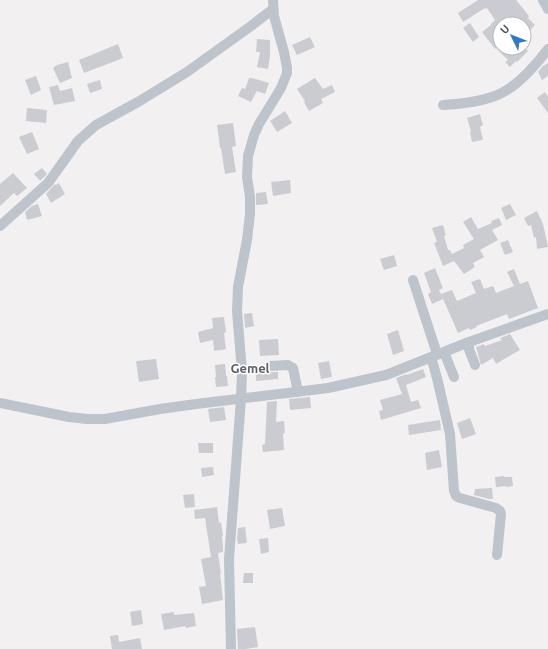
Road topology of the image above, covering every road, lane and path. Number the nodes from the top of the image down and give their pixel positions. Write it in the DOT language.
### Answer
graph roads {
  1 [pos="543,0"];
  2 [pos="273,4"];
  3 [pos="548,9"];
  4 [pos="548,49"];
  5 [pos="442,105"];
  6 [pos="0,226"];
  7 [pos="413,280"];
  8 [pos="548,314"];
  9 [pos="470,342"];
  10 [pos="437,354"];
  11 [pos="475,365"];
  12 [pos="270,366"];
  13 [pos="454,377"];
  14 [pos="298,392"];
  15 [pos="241,398"];
  16 [pos="0,402"];
  17 [pos="497,555"];
  18 [pos="231,649"];
  1 -- 3 [label="street"];
  2 -- 6 [label="street"];
  2 -- 15 [label="street"];
  4 -- 5 [label="street"];
  7 -- 10 [label="street"];
  8 -- 9 [label="street"];
  9 -- 10 [label="street"];
  9 -- 11 [label="street"];
  10 -- 13 [label="street"];
  10 -- 14 [label="street"];
  10 -- 17 [label="street"];
  12 -- 14 [label="street"];
  14 -- 15 [label="street"];
  15 -- 16 [label="street"];
  15 -- 18 [label="street"];
}
